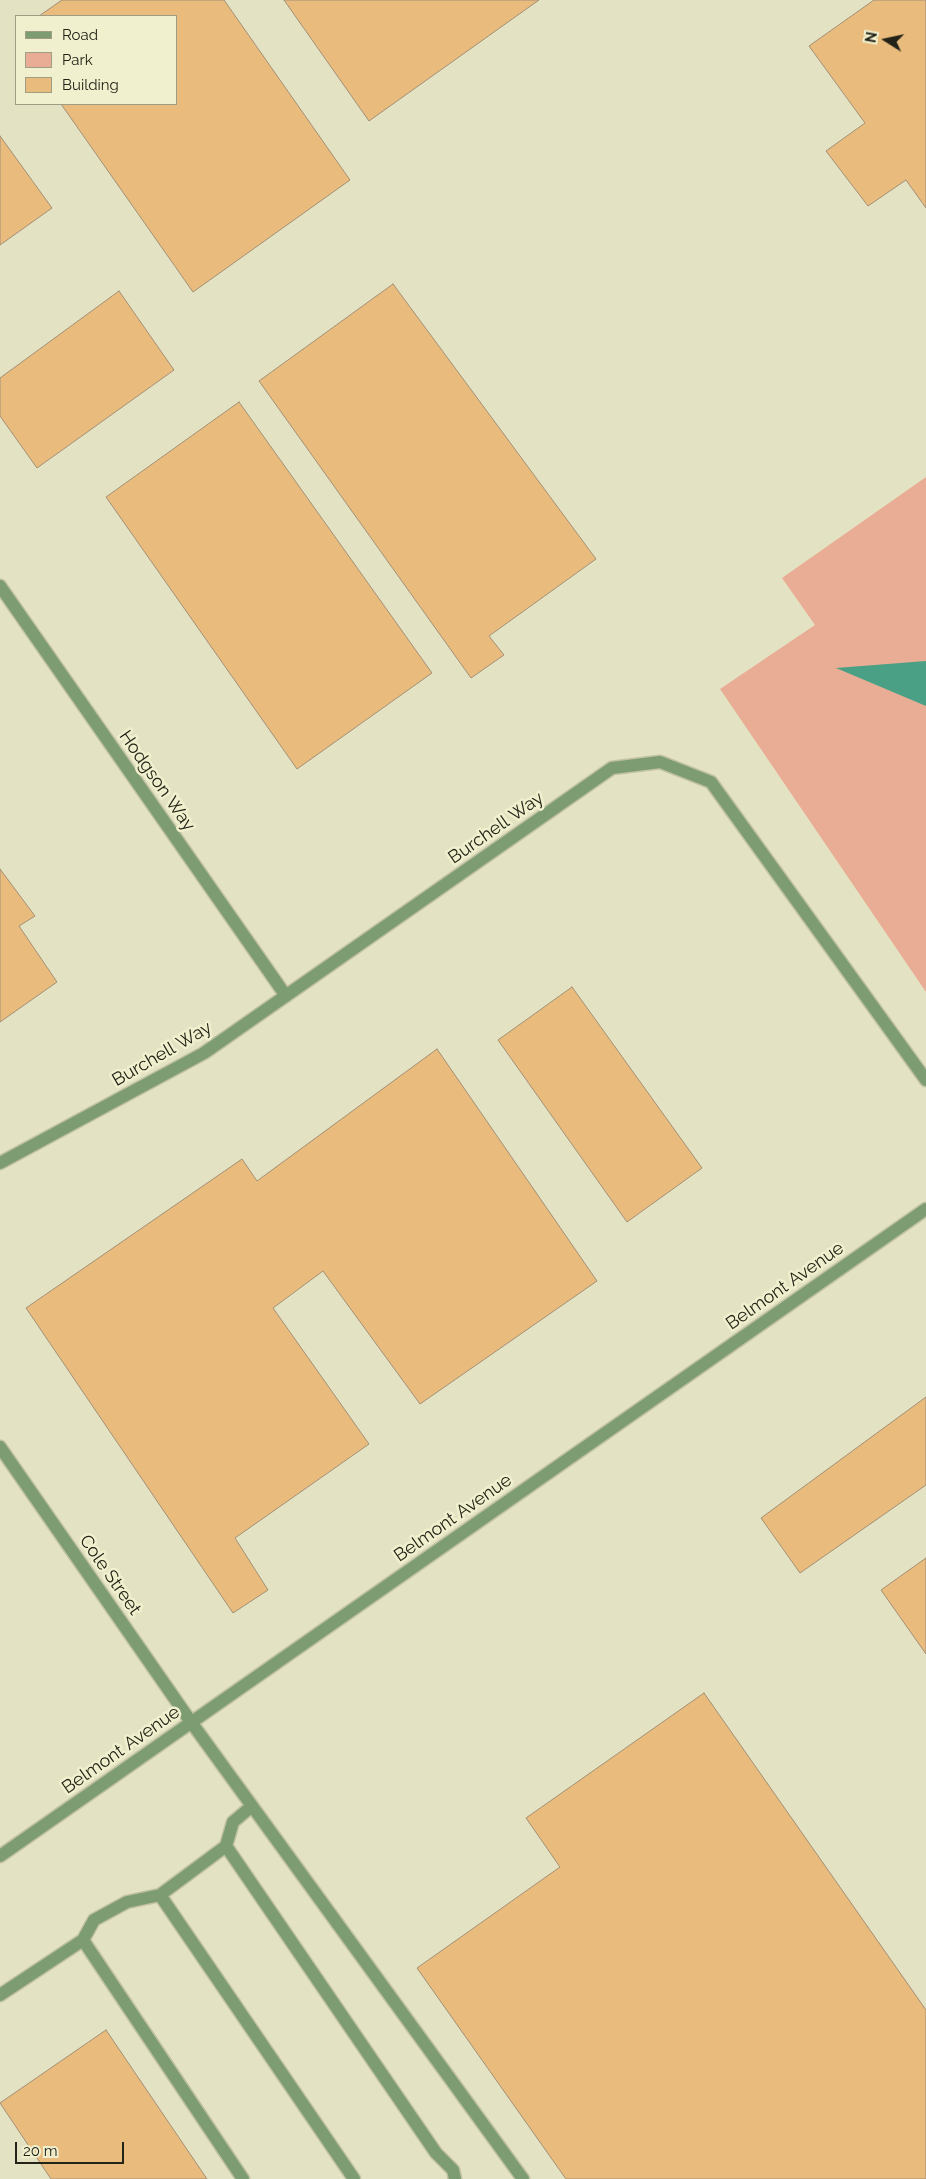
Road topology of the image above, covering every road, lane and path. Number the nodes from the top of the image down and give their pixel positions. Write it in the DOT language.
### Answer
graph roads {
  1 [pos="0,586"];
  2 [pos="286,996"];
  3 [pos="926,1080"];
  4 [pos="0,1163"];
  5 [pos="926,1209"];
  6 [pos="0,1447"];
  7 [pos="191,1722"];
  8 [pos="252,1806"];
  9 [pos="226,1846"];
  10 [pos="0,1856"];
  11 [pos="160,1895"];
  12 [pos="83,1940"];
  13 [pos="0,1995"];
  14 [pos="243,2179"];
  15 [pos="354,2179"];
  16 [pos="455,2179"];
  17 [pos="523,2179"];
  1 -- 2 [label="street, Hodgson Way"];
  2 -- 3 [label="street, Burchell Way"];
  2 -- 4 [label="street, Burchell Way"];
  5 -- 7 [label="street, Belmont Avenue"];
  6 -- 7 [label="street, Cole Street"];
  7 -- 8 [label="street, Cole Street"];
  7 -- 10 [label="street, Belmont Avenue"];
  8 -- 9 [label="street"];
  8 -- 17 [label="street, Cole Street"];
  9 -- 11 [label="street"];
  9 -- 16 [label="street"];
  11 -- 12 [label="street"];
  11 -- 15 [label="street"];
  12 -- 13 [label="street"];
  12 -- 14 [label="street"];
}
